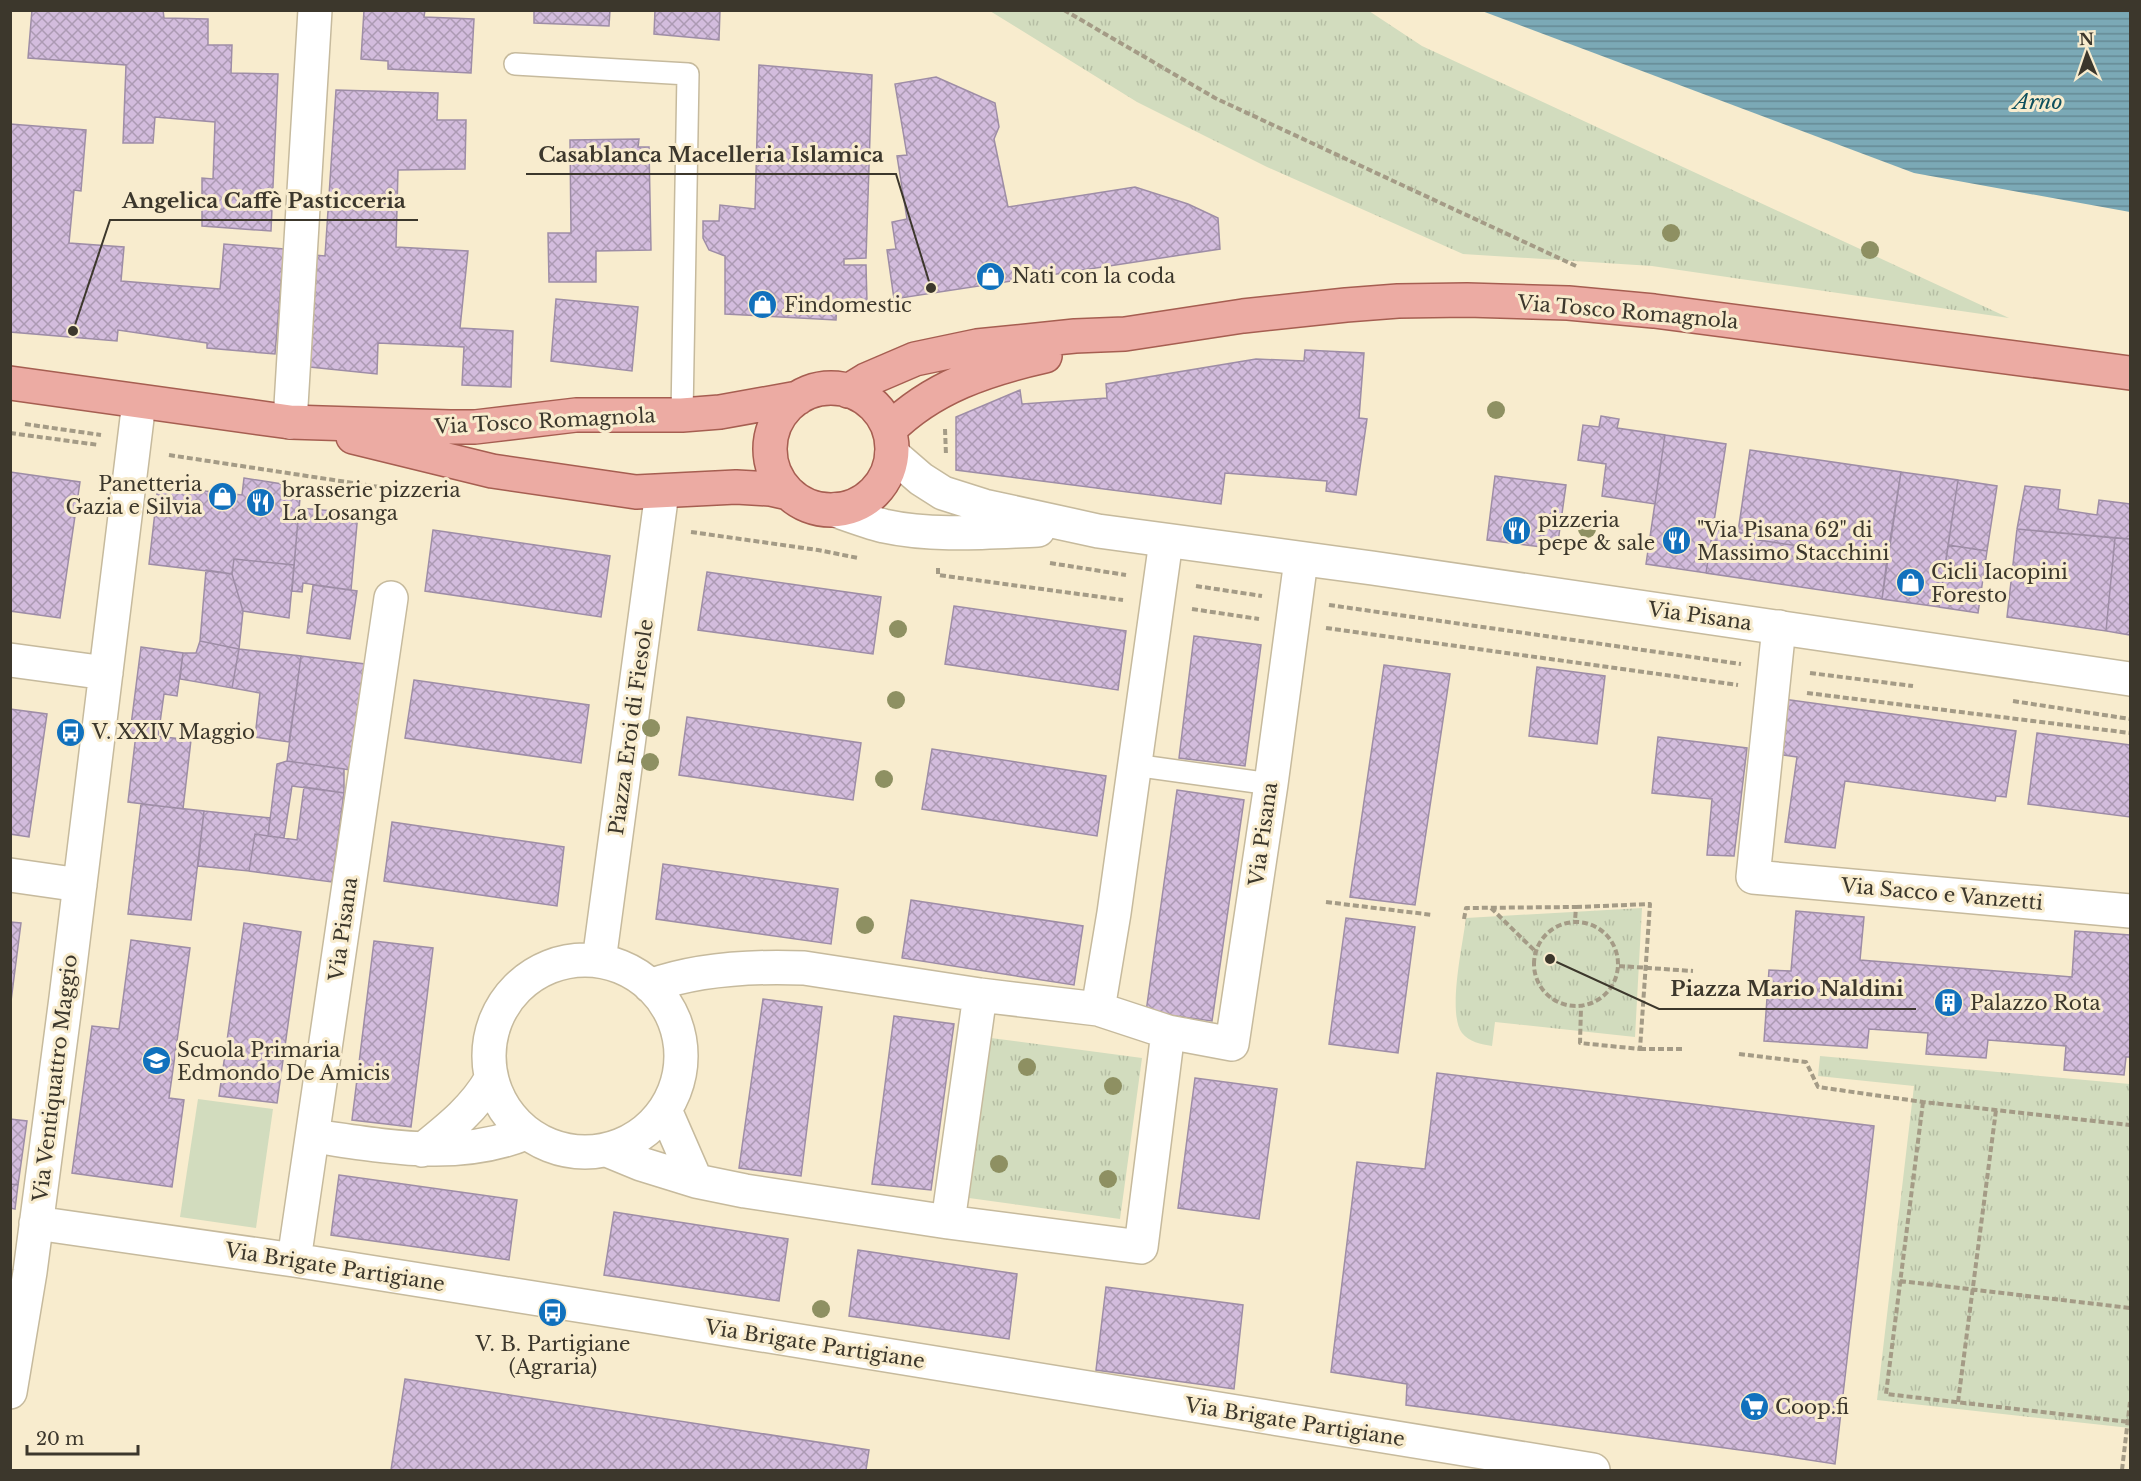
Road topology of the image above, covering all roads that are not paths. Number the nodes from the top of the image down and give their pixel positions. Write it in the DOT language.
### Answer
graph roads {
  1 [pos="315,10"];
  2 [pos="515,64"];
  3 [pos="1125,334"];
  4 [pos="2130,373"];
  5 [pos="10,383"];
  6 [pos="848,391"];
  7 [pos="798,398"];
  8 [pos="139,402"];
  9 [pos="682,415"];
  10 [pos="290,422"];
  11 [pos="890,442"];
  12 [pos="662,492"];
  13 [pos="788,493"];
  14 [pos="835,510"];
  15 [pos="1082,528"];
  16 [pos="1166,541"];
  17 [pos="1301,560"];
  18 [pos="391,598"];
  19 [pos="1779,627"];
  20 [pos="10,660"];
  21 [pos="106,673"];
  22 [pos="2130,679"];
  23 [pos="1134,765"];
  24 [pos="1271,784"];
  25 [pos="10,876"];
  26 [pos="1753,877"];
  27 [pos="80,885"];
  28 [pos="2130,911"];
  29 [pos="599,962"];
  30 [pos="650,986"];
  31 [pos="980,995"];
  32 [pos="1098,1009"];
  33 [pos="1168,1032"];
  34 [pos="490,1079"];
  35 [pos="665,1110"];
  36 [pos="526,1133"];
  37 [pos="313,1137"];
  38 [pos="608,1149"];
  39 [pos="422,1150"];
  40 [pos="696,1181"];
  41 [pos="948,1222"];
  42 [pos="36,1223"];
  43 [pos="294,1260"];
  44 [pos="20,1270"];
  45 [pos="11,1390"];
  46 [pos="1593,1470"];
  1 -- 10 [label="street"];
  2 -- 9 [label="lane"];
  3 -- 4 [label="main road, Via Tosco Romagnola"];
  3 -- 6 [label="main road, Via Tosco Romagnola"];
  3 -- 11 [label="main road, Via Tosco Romagnola"];
  5 -- 8 [label="main road, Via Tosco Romagnola"];
  6 -- 7 [label="main road"];
  6 -- 11 [label="main road"];
  7 -- 9 [label="main road, Via Tosco Romagnola"];
  7 -- 13 [label="main road"];
  8 -- 10 [label="main road, Via Tosco Romagnola"];
  8 -- 21 [label="street, Via Ventiquattro Maggio"];
  9 -- 10 [label="main road, Via Tosco Romagnola"];
  10 -- 12 [label="main road, Via Tosco Romagnola"];
  11 -- 14 [label="main road"];
  11 -- 15 [label="street"];
  12 -- 13 [label="main road, Via Tosco Romagnola"];
  12 -- 29 [label="street, Piazza Eroi di Fiesole"];
  13 -- 14 [label="main road"];
  14 -- 15 [label="street"];
  15 -- 16 [label="street, Via Pisana"];
  16 -- 17 [label="street, Via Pisana"];
  16 -- 23 [label="street"];
  17 -- 19 [label="street, Via Pisana"];
  17 -- 24 [label="street, Via Pisana"];
  18 -- 37 [label="street, Via Pisana"];
  19 -- 22 [label="street, Via Pisana"];
  19 -- 26 [label="street, Via Pisana"];
  20 -- 21 [label="street"];
  21 -- 27 [label="street, Via Ventiquattro Maggio"];
  23 -- 24 [label="lane"];
  23 -- 32 [label="street"];
  24 -- 33 [label="street, Via Pisana"];
  25 -- 27 [label="street"];
  26 -- 28 [label="street, Via Sacco e Vanzetti"];
  27 -- 42 [label="street, Via Ventiquattro Maggio"];
  29 -- 30 [label="street"];
  29 -- 34 [label="street"];
  30 -- 31 [label="street"];
  30 -- 35 [label="street"];
  31 -- 32 [label="street"];
  31 -- 41 [label="street"];
  32 -- 33 [label="street"];
  33 -- 41 [label="street"];
  34 -- 36 [label="street"];
  34 -- 39 [label="street"];
  35 -- 38 [label="street"];
  35 -- 40 [label="street"];
  36 -- 38 [label="street"];
  36 -- 39 [label="street"];
  37 -- 39 [label="street"];
  37 -- 43 [label="street, Via Pisana"];
  38 -- 40 [label="street"];
  40 -- 41 [label="street"];
  42 -- 43 [label="street, Via Brigate Partigiane"];
  42 -- 44 [label="street, Via Ventiquattro Maggio"];
  43 -- 46 [label="street, Via Brigate Partigiane"];
  44 -- 45 [label="street, Via Ventiquattro Maggio"];
}
